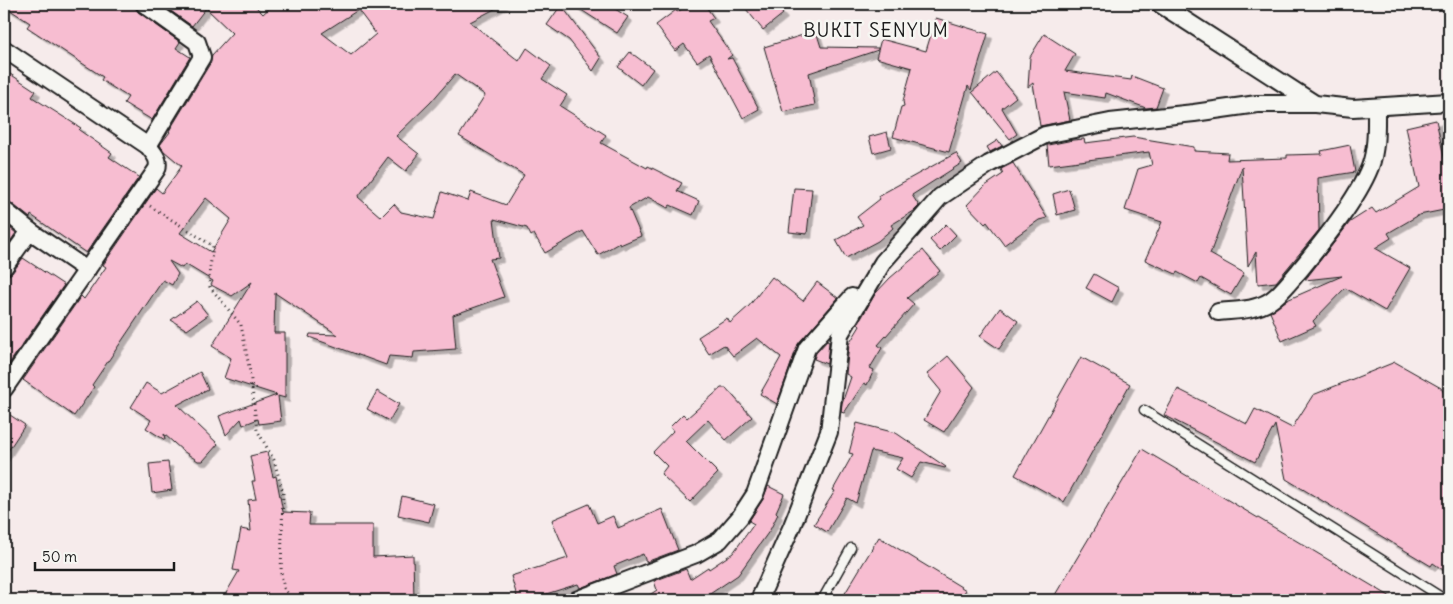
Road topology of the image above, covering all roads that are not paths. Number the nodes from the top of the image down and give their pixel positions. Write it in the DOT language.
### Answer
graph roads {
  1 [pos="144,4"];
  2 [pos="1160,4"];
  3 [pos="4,49"];
  4 [pos="1449,102"];
  5 [pos="1315,104"];
  6 [pos="1376,107"];
  7 [pos="148,146"];
  8 [pos="4,210"];
  9 [pos="30,231"];
  10 [pos="883,262"];
  11 [pos="4,267"];
  12 [pos="86,270"];
  13 [pos="1218,312"];
  14 [pos="4,389"];
  15 [pos="1144,410"];
  16 [pos="851,548"];
  17 [pos="576,600"];
  18 [pos="759,600"];
  19 [pos="822,600"];
  20 [pos="1446,600"];
  1 -- 7 [label="street"];
  2 -- 5 [label="street"];
  3 -- 7 [label="street"];
  4 -- 6 [label="street"];
  5 -- 6 [label="street"];
  5 -- 10 [label="street"];
  6 -- 13 [label="street"];
  7 -- 12 [label="street"];
  8 -- 9 [label="street"];
  9 -- 11 [label="street"];
  9 -- 12 [label="street"];
  10 -- 17 [label="street"];
  10 -- 18 [label="street"];
  12 -- 14 [label="street"];
  15 -- 20 [label="lane"];
  16 -- 19 [label="lane"];
}
